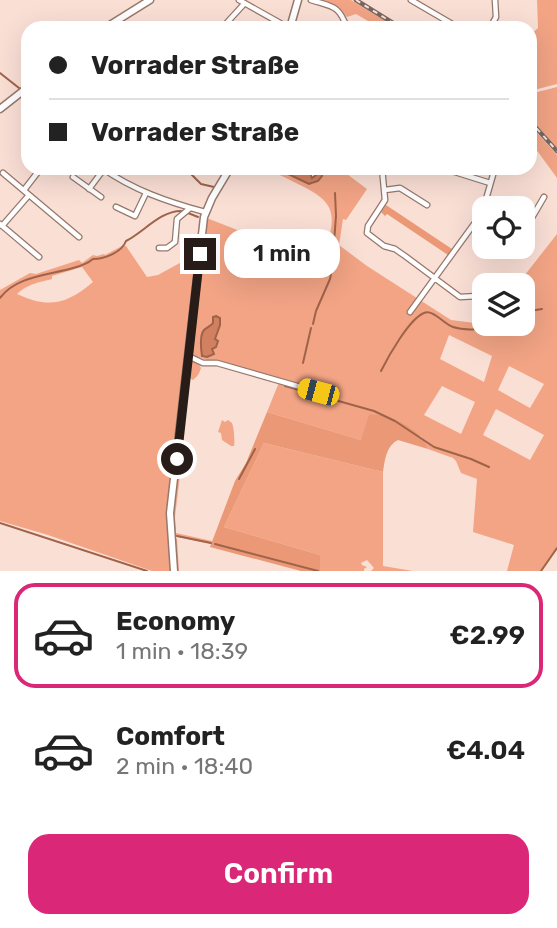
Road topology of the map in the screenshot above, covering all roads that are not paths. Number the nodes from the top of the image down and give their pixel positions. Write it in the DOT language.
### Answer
graph roads {
  1 [pos="150,0"];
  2 [pos="239,0"];
  3 [pos="298,0"];
  4 [pos="311,0"];
  5 [pos="411,0"];
  6 [pos="495,0"];
  7 [pos="244,4"];
  8 [pos="116,21"];
  9 [pos="228,21"];
  10 [pos="277,21"];
  11 [pos="292,21"];
  12 [pos="345,21"];
  13 [pos="447,21"];
  14 [pos="494,21"];
  15 [pos="21,92"];
  16 [pos="0,109"];
  17 [pos="3,173"];
  18 [pos="36,175"];
  19 [pos="99,175"];
  20 [pos="113,175"];
  21 [pos="226,175"];
  22 [pos="383,175"];
  23 [pos="465,175"];
  24 [pos="493,175"];
  25 [pos="74,177"];
  26 [pos="490,183"];
  27 [pos="89,189"];
  28 [pos="24,190"];
  29 [pos="385,190"];
  30 [pos="146,193"];
  31 [pos="29,195"];
  32 [pos="487,196"];
  33 [pos="102,197"];
  34 [pos="544,197"];
  35 [pos="427,205"];
  36 [pos="116,207"];
  37 [pos="190,208"];
  38 [pos="205,212"];
  39 [pos="535,212"];
  40 [pos="1,225"];
  41 [pos="472,229"];
  42 [pos="79,237"];
  43 [pos="159,248"];
  44 [pos="38,257"];
  45 [pos="435,278"];
  46 [pos="472,296"];
  47 [pos="410,312"];
  48 [pos="188,356"];
  49 [pos="318,392"];
  50 [pos="174,571"];
  1 -- 8 [label="street"];
  2 -- 7 [label="street"];
  3 -- 11 [label="street"];
  4 -- 12 [label="street"];
  5 -- 13 [label="street"];
  6 -- 14 [label="street"];
  7 -- 9 [label="street"];
  7 -- 10 [label="street"];
  15 -- 16 [label="street"];
  17 -- 28 [label="street"];
  18 -- 28 [label="street"];
  19 -- 27 [label="street"];
  20 -- 30 [label="street"];
  21 -- 38 [label="street"];
  22 -- 29 [label="street"];
  23 -- 26 [label="street"];
  24 -- 26 [label="street"];
  25 -- 27 [label="street"];
  26 -- 32 [label="street"];
  27 -- 33 [label="street"];
  28 -- 31 [label="street"];
  29 -- 35 [label="street"];
  29 -- 45 [label="street"];
  30 -- 36 [label="street"];
  30 -- 37 [label="street"];
  31 -- 40 [label="street"];
  31 -- 42 [label="street"];
  34 -- 39 [label="street"];
  37 -- 38 [label="street"];
  37 -- 43 [label="street"];
  38 -- 48 [label="street"];
  40 -- 44 [label="street"];
  41 -- 45 [label="street"];
  45 -- 46 [label="street"];
  45 -- 47 [label="street"];
  48 -- 49 [label="street"];
  48 -- 50 [label="street"];
}
